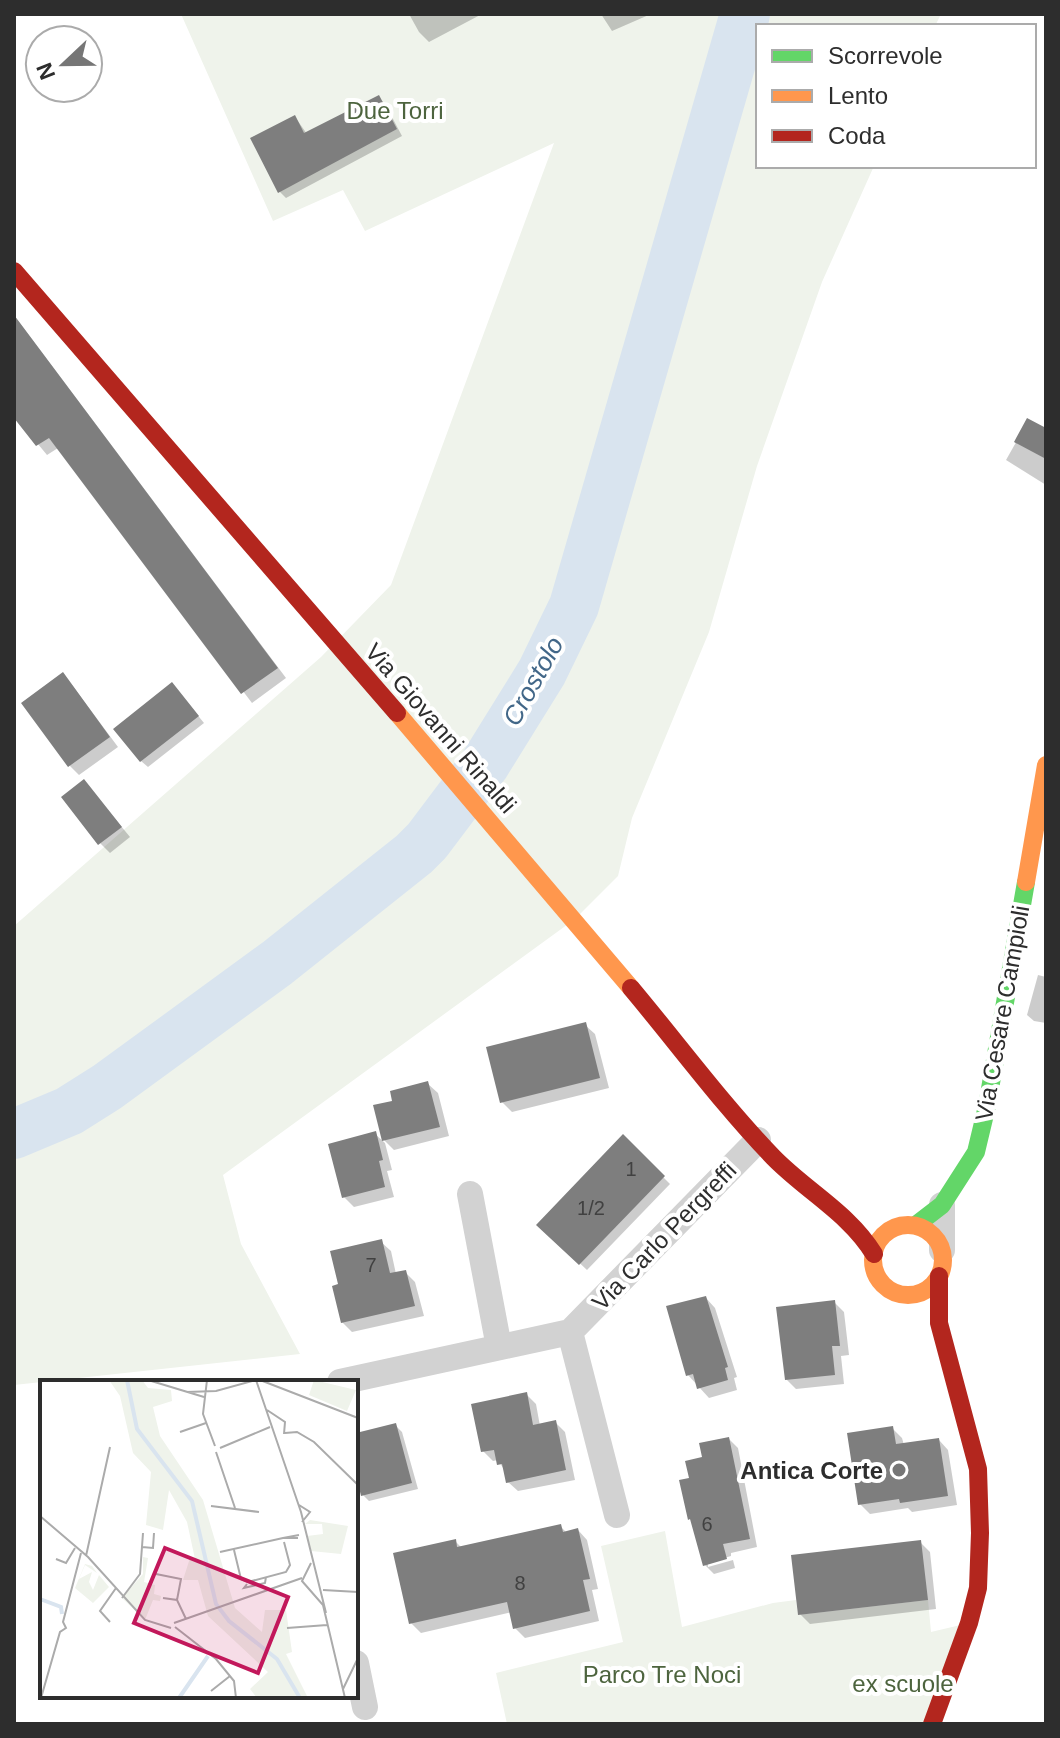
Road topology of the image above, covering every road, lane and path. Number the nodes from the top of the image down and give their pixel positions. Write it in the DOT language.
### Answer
graph roads {
  1 [pos="14,271"];
  2 [pos="1046,765"];
  3 [pos="758,1140"];
  4 [pos="470,1194"];
  5 [pos="942,1205"];
  6 [pos="838,1210"];
  7 [pos="910,1225"];
  8 [pos="874,1254"];
  9 [pos="941,1263"];
  10 [pos="900,1294"];
  11 [pos="570,1332"];
  12 [pos="499,1347"];
  13 [pos="948,1364"];
  14 [pos="349,1380"];
  15 [pos="617,1515"];
  16 [pos="358,1673"];
  17 [pos="365,1707"];
  18 [pos="932,1724"];
  1 -- 3 [label="street, Via Giovanni Rinaldi"];
  2 -- 5 [label="street, Via Cesare Campioli"];
  3 -- 6 [label="street, Via Giovanni Rinaldi"];
  3 -- 11 [label="street, Via Carlo Pergreffi"];
  4 -- 12 [label="street"];
  5 -- 7 [label="street, Via Cesare Campioli"];
  5 -- 9 [label="street"];
  6 -- 7 [label="street"];
  6 -- 8 [label="street"];
  7 -- 8 [label="street"];
  7 -- 9 [label="street"];
  8 -- 10 [label="street"];
  9 -- 10 [label="street"];
  9 -- 13 [label="street"];
  10 -- 13 [label="street"];
  11 -- 12 [label="street"];
  11 -- 15 [label="street"];
  12 -- 14 [label="street"];
  13 -- 18 [label="street"];
  16 -- 17 [label="street"];
}
